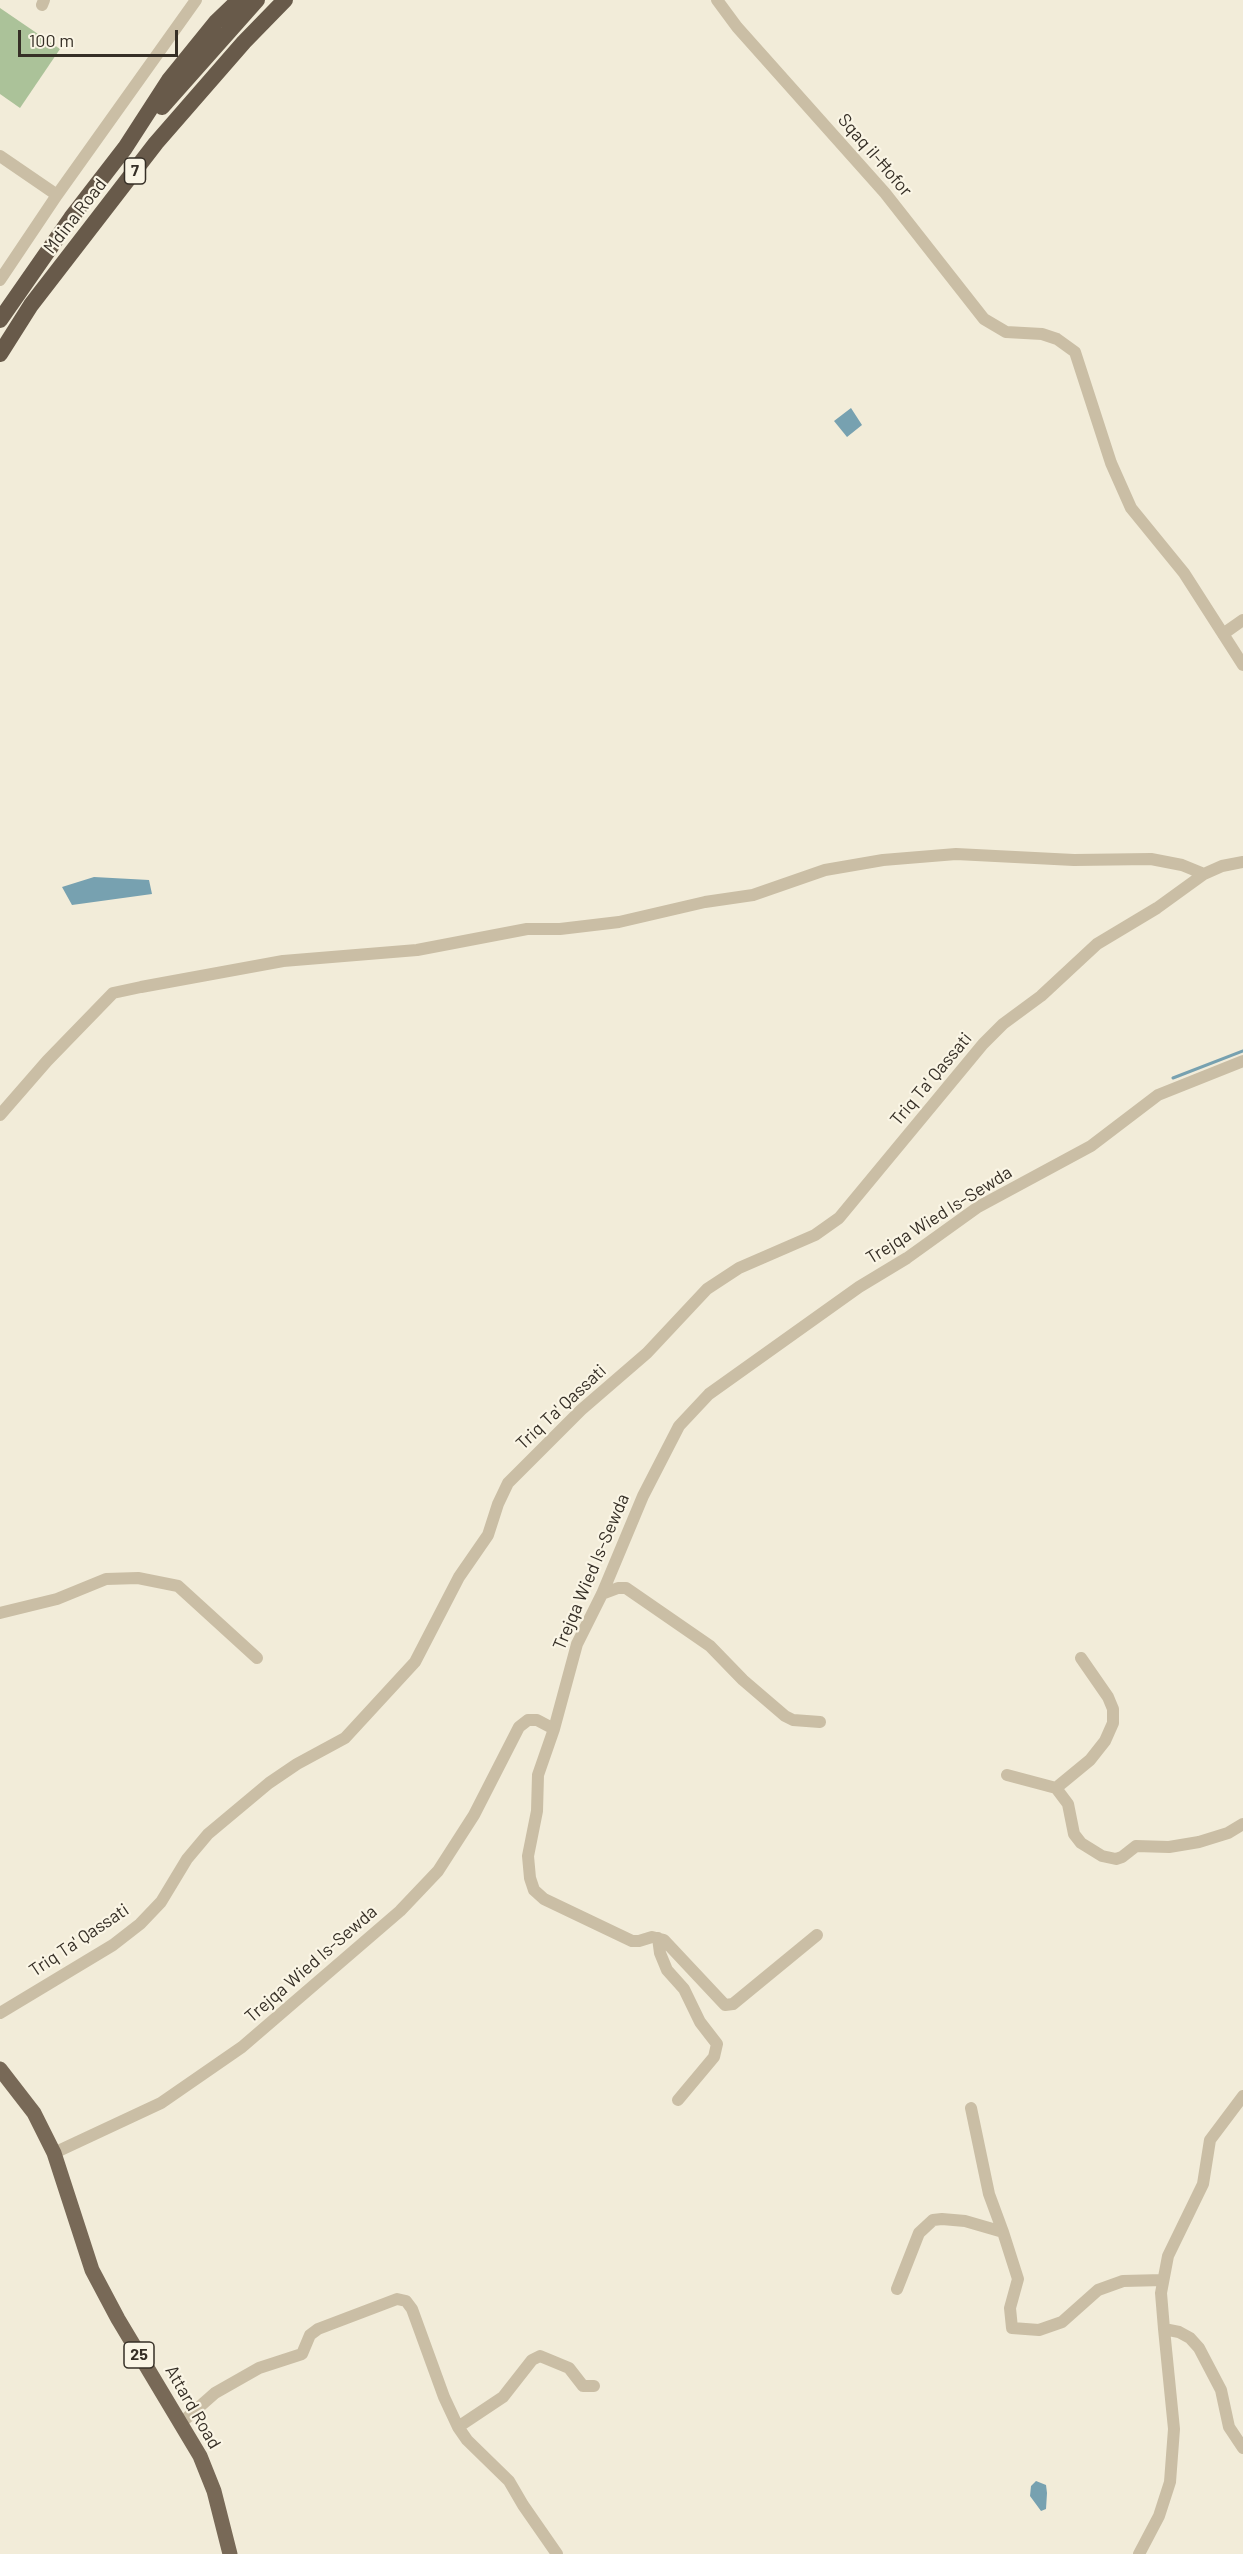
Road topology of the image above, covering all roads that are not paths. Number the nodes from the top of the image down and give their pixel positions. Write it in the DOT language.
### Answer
graph roads {
  1 [pos="196,0"];
  2 [pos="239,0"];
  3 [pos="257,0"];
  4 [pos="285,0"];
  5 [pos="717,0"];
  6 [pos="125,148"];
  7 [pos="0,156"];
  8 [pos="57,195"];
  9 [pos="0,280"];
  10 [pos="0,320"];
  11 [pos="0,354"];
  12 [pos="1243,620"];
  13 [pos="1223,634"];
  14 [pos="1243,665"];
  15 [pos="1243,862"];
  16 [pos="1204,874"];
  17 [pos="1243,1061"];
  18 [pos="0,1115"];
  19 [pos="602,1594"];
  20 [pos="0,1613"];
  21 [pos="256,1658"];
  22 [pos="1081,1658"];
  23 [pos="820,1722"];
  24 [pos="554,1729"];
  25 [pos="1007,1775"];
  26 [pos="1056,1788"];
  27 [pos="1243,1824"];
  28 [pos="817,1935"];
  29 [pos="658,1938"];
  30 [pos="0,2013"];
  31 [pos="0,2069"];
  32 [pos="1243,2096"];
  33 [pos="678,2100"];
  34 [pos="971,2108"];
  35 [pos="54,2153"];
  36 [pos="1003,2232"];
  37 [pos="1163,2280"];
  38 [pos="897,2289"];
  39 [pos="1164,2329"];
  40 [pos="594,2386"];
  41 [pos="181,2423"];
  42 [pos="458,2427"];
  43 [pos="1243,2448"];
  44 [pos="230,2554"];
  45 [pos="557,2554"];
  46 [pos="1139,2554"];
  1 -- 8 [label="street, Mdina Road"];
  2 -- 6 [label="highway, Mdina Road / 7"];
  3 -- 6 [label="highway, Mdina Road / 7"];
  4 -- 11 [label="highway, Mdina Road / 7"];
  5 -- 13 [label="street, Sqaq il-Ħofor"];
  6 -- 10 [label="highway, Mdina Road / 7"];
  7 -- 8 [label="street"];
  8 -- 9 [label="street, Mdina Road"];
  12 -- 13 [label="street"];
  13 -- 14 [label="street"];
  15 -- 16 [label="street"];
  16 -- 18 [label="street"];
  16 -- 30 [label="street, Triq Ta' Qassati"];
  17 -- 19 [label="street, Trejqa Wied Is-Sewda"];
  19 -- 23 [label="street"];
  19 -- 24 [label="street, Trejqa Wied Is-Sewda"];
  20 -- 21 [label="street"];
  22 -- 26 [label="street"];
  24 -- 29 [label="street"];
  24 -- 35 [label="street, Trejqa Wied Is-Sewda"];
  25 -- 26 [label="street"];
  26 -- 27 [label="street"];
  28 -- 29 [label="street"];
  29 -- 33 [label="street"];
  31 -- 35 [label="main road, 25"];
  32 -- 37 [label="street"];
  34 -- 36 [label="street"];
  35 -- 41 [label="main road, Attard Road / 25"];
  36 -- 37 [label="street"];
  36 -- 38 [label="street"];
  37 -- 39 [label="street"];
  39 -- 43 [label="street"];
  39 -- 46 [label="street"];
  40 -- 42 [label="street"];
  41 -- 42 [label="street"];
  41 -- 44 [label="main road, Attard Road / 25"];
  42 -- 45 [label="street"];
}
